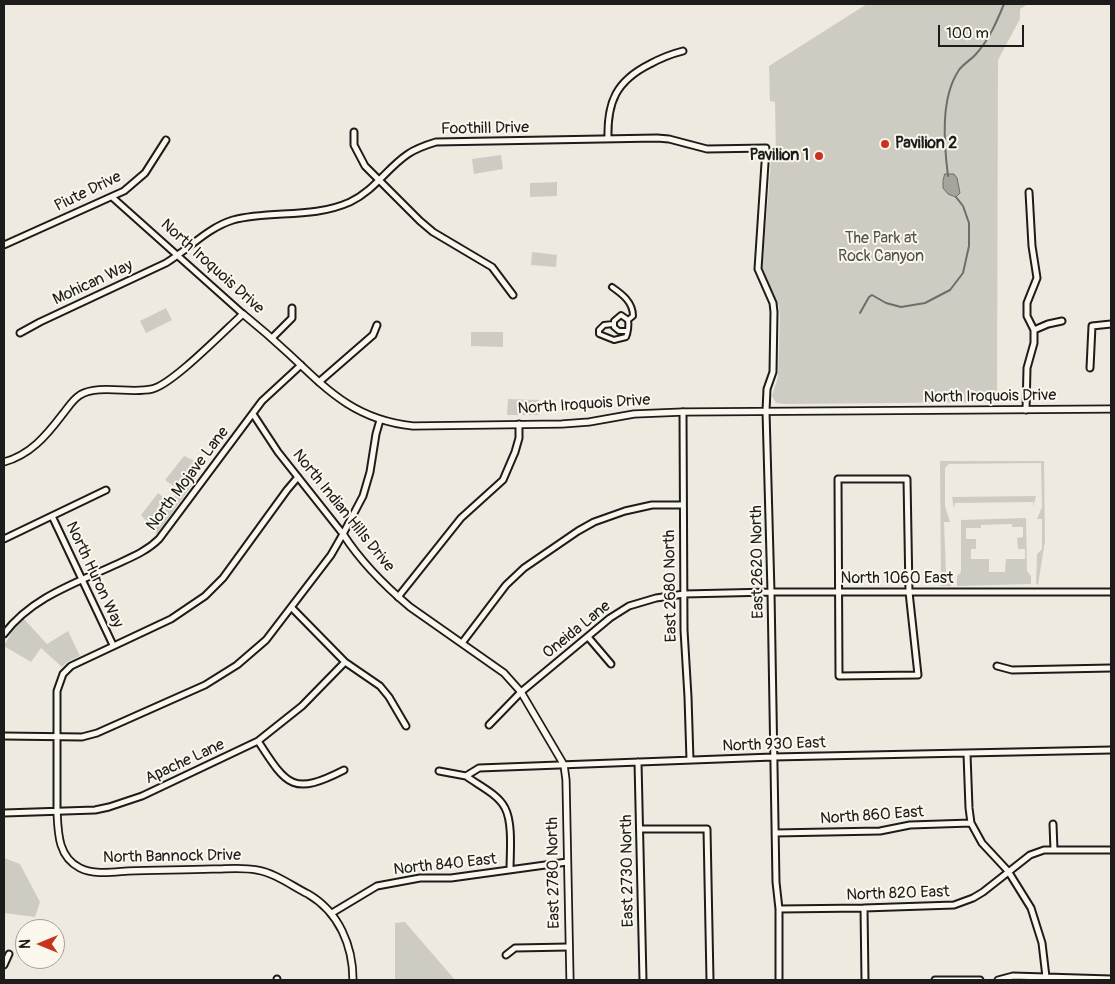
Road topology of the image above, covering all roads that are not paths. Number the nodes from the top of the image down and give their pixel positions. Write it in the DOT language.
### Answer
graph roads {
  1 [pos="683,51"];
  2 [pos="354,132"];
  3 [pos="608,139"];
  4 [pos="166,140"];
  5 [pos="766,148"];
  6 [pos="380,181"];
  7 [pos="1029,192"];
  8 [pos="112,196"];
  9 [pos="4,245"];
  10 [pos="178,256"];
  11 [pos="612,286"];
  12 [pos="513,294"];
  13 [pos="292,308"];
  14 [pos="243,314"];
  15 [pos="628,320"];
  16 [pos="1062,321"];
  17 [pos="613,324"];
  18 [pos="1111,324"];
  19 [pos="377,325"];
  20 [pos="1034,330"];
  21 [pos="626,331"];
  22 [pos="20,333"];
  23 [pos="272,338"];
  24 [pos="301,365"];
  25 [pos="1090,368"];
  26 [pos="319,382"];
  27 [pos="1111,409"];
  28 [pos="1026,410"];
  29 [pos="766,411"];
  30 [pos="683,412"];
  31 [pos="253,414"];
  32 [pos="380,420"];
  33 [pos="519,424"];
  34 [pos="4,462"];
  35 [pos="298,477"];
  36 [pos="106,490"];
  37 [pos="683,505"];
  38 [pos="52,516"];
  39 [pos="343,534"];
  40 [pos="4,539"];
  41 [pos="82,581"];
  42 [pos="772,592"];
  43 [pos="838,592"];
  44 [pos="908,592"];
  45 [pos="1111,592"];
  46 [pos="684,594"];
  47 [pos="398,597"];
  48 [pos="292,608"];
  49 [pos="4,634"];
  50 [pos="588,637"];
  51 [pos="462,642"];
  52 [pos="113,645"];
  53 [pos="345,662"];
  54 [pos="611,664"];
  55 [pos="997,666"];
  56 [pos="1111,668"];
  57 [pos="521,692"];
  58 [pos="489,725"];
  59 [pos="406,726"];
  60 [pos="4,736"];
  61 [pos="58,736"];
  62 [pos="258,741"];
  63 [pos="1111,750"];
  64 [pos="967,754"];
  65 [pos="774,757"];
  66 [pos="690,760"];
  67 [pos="638,762"];
  68 [pos="564,765"];
  69 [pos="344,770"];
  70 [pos="439,771"];
  71 [pos="466,776"];
  72 [pos="57,812"];
  73 [pos="4,813"];
  74 [pos="971,823"];
  75 [pos="1053,824"];
  76 [pos="640,829"];
  77 [pos="775,833"];
  78 [pos="1054,850"];
  79 [pos="1111,850"];
  80 [pos="567,862"];
  81 [pos="510,870"];
  82 [pos="1008,871"];
  83 [pos="864,908"];
  84 [pos="779,909"];
  85 [pos="332,913"];
  86 [pos="569,947"];
  87 [pos="9,954"];
  88 [pos="506,955"];
  89 [pos="4,965"];
  90 [pos="1046,977"];
  91 [pos="1111,979"];
  92 [pos="353,980"];
  93 [pos="570,980"];
  94 [pos="643,980"];
  95 [pos="710,980"];
  96 [pos="779,980"];
  97 [pos="865,980"];
  98 [pos="935,980"];
  99 [pos="980,980"];
  100 [pos="998,980"];
  1 -- 3 [label="street"];
  2 -- 6 [label="street"];
  3 -- 5 [label="street, Foothill Drive"];
  3 -- 6 [label="street, Foothill Drive"];
  4 -- 8 [label="street, Piute Drive"];
  5 -- 29 [label="street, East 2620 North"];
  6 -- 10 [label="street, Foothill Drive"];
  6 -- 12 [label="street"];
  7 -- 20 [label="street"];
  8 -- 9 [label="street, Piute Drive"];
  8 -- 10 [label="street, North Iroquois Drive"];
  10 -- 14 [label="street, North Iroquois Drive"];
  10 -- 22 [label="street, Mohican Way"];
  11 -- 15 [label="street"];
  13 -- 23 [label="street"];
  14 -- 23 [label="street, North Iroquois Drive"];
  14 -- 34 [label="street"];
  15 -- 17 [label="street"];
  15 -- 21 [label="street"];
  16 -- 20 [label="street"];
  17 -- 21 [label="street"];
  17 -- 21 [label="street"];
  18 -- 25 [label="street"];
  19 -- 26 [label="street"];
  20 -- 28 [label="street"];
  23 -- 24 [label="street, North Iroquois Drive"];
  24 -- 26 [label="street, North Iroquois Drive"];
  24 -- 31 [label="street, North Mojave Lane"];
  26 -- 32 [label="street, North Iroquois Drive"];
  27 -- 28 [label="street, North Iroquois Drive"];
  28 -- 29 [label="street, North Iroquois Drive"];
  29 -- 30 [label="street, North Iroquois Drive"];
  29 -- 42 [label="street, East 2620 North"];
  30 -- 33 [label="street, North Iroquois Drive"];
  30 -- 37 [label="street, East 2680 North"];
  31 -- 35 [label="street, North Indian Hills Drive"];
  31 -- 41 [label="street, North Mojave Lane"];
  32 -- 33 [label="street, North Iroquois Drive"];
  32 -- 39 [label="street"];
  33 -- 47 [label="street"];
  35 -- 39 [label="street, North Indian Hills Drive"];
  35 -- 52 [label="street, North Bannock Drive"];
  36 -- 38 [label="street"];
  37 -- 46 [label="street, East 2680 North"];
  37 -- 51 [label="street"];
  38 -- 40 [label="street"];
  38 -- 41 [label="street, North Huron Way"];
  39 -- 47 [label="street, North Indian Hills Drive"];
  39 -- 48 [label="street"];
  41 -- 49 [label="street, North Mojave Lane"];
  41 -- 52 [label="street, North Huron Way"];
  42 -- 43 [label="street, North 1060 East"];
  42 -- 46 [label="street, North 1060 East"];
  42 -- 65 [label="street, East 2620 North"];
  43 -- 44 [label="street, North 1060 East"];
  43 -- 44 [label="street"];
  43 -- 44 [label="street"];
  44 -- 45 [label="street, North 1060 East"];
  46 -- 50 [label="street, Oneida Lane"];
  46 -- 66 [label="street, East 2680 North"];
  47 -- 51 [label="street, North Indian Hills Drive"];
  48 -- 53 [label="street"];
  48 -- 61 [label="street"];
  50 -- 54 [label="street"];
  50 -- 57 [label="street, Oneida Lane"];
  51 -- 57 [label="street, North Indian Hills Drive"];
  52 -- 61 [label="street, North Bannock Drive"];
  53 -- 59 [label="street"];
  53 -- 62 [label="street, Apache Lane"];
  55 -- 56 [label="street"];
  57 -- 58 [label="street, Oneida Lane"];
  57 -- 68 [label="street, North Indian Hills Drive"];
  60 -- 61 [label="street"];
  61 -- 72 [label="street, North Bannock Drive"];
  62 -- 69 [label="street"];
  62 -- 72 [label="street, Apache Lane"];
  63 -- 64 [label="street, North 930 East"];
  64 -- 65 [label="street, North 930 East"];
  64 -- 74 [label="street"];
  65 -- 66 [label="street, North 930 East"];
  65 -- 77 [label="street, East 2620 North"];
  66 -- 67 [label="street, North 930 East"];
  67 -- 68 [label="street, North 930 East"];
  67 -- 76 [label="street, East 2730 North"];
  68 -- 71 [label="street, North 930 East"];
  68 -- 80 [label="street, East 2780 North"];
  70 -- 71 [label="street"];
  71 -- 81 [label="street"];
  72 -- 73 [label="street, Apache Lane"];
  72 -- 85 [label="street, North Bannock Drive"];
  74 -- 77 [label="street, North 860 East"];
  74 -- 82 [label="street"];
  75 -- 78 [label="street"];
  76 -- 94 [label="street, East 2730 North"];
  76 -- 95 [label="street"];
  77 -- 84 [label="street, East 2620 North"];
  78 -- 79 [label="street, North 820 East"];
  78 -- 82 [label="street, North 820 East"];
  80 -- 81 [label="street, North 840 East"];
  80 -- 86 [label="street, East 2780 North"];
  81 -- 85 [label="street, North 840 East"];
  82 -- 83 [label="street, North 820 East"];
  82 -- 90 [label="street"];
  83 -- 84 [label="street, North 820 East"];
  83 -- 97 [label="street"];
  84 -- 96 [label="street, East 2620 North"];
  85 -- 92 [label="street"];
  86 -- 88 [label="street"];
  86 -- 93 [label="street, East 2780 North"];
  87 -- 89 [label="street"];
  90 -- 91 [label="street"];
  90 -- 100 [label="street"];
  98 -- 99 [label="street"];
}
